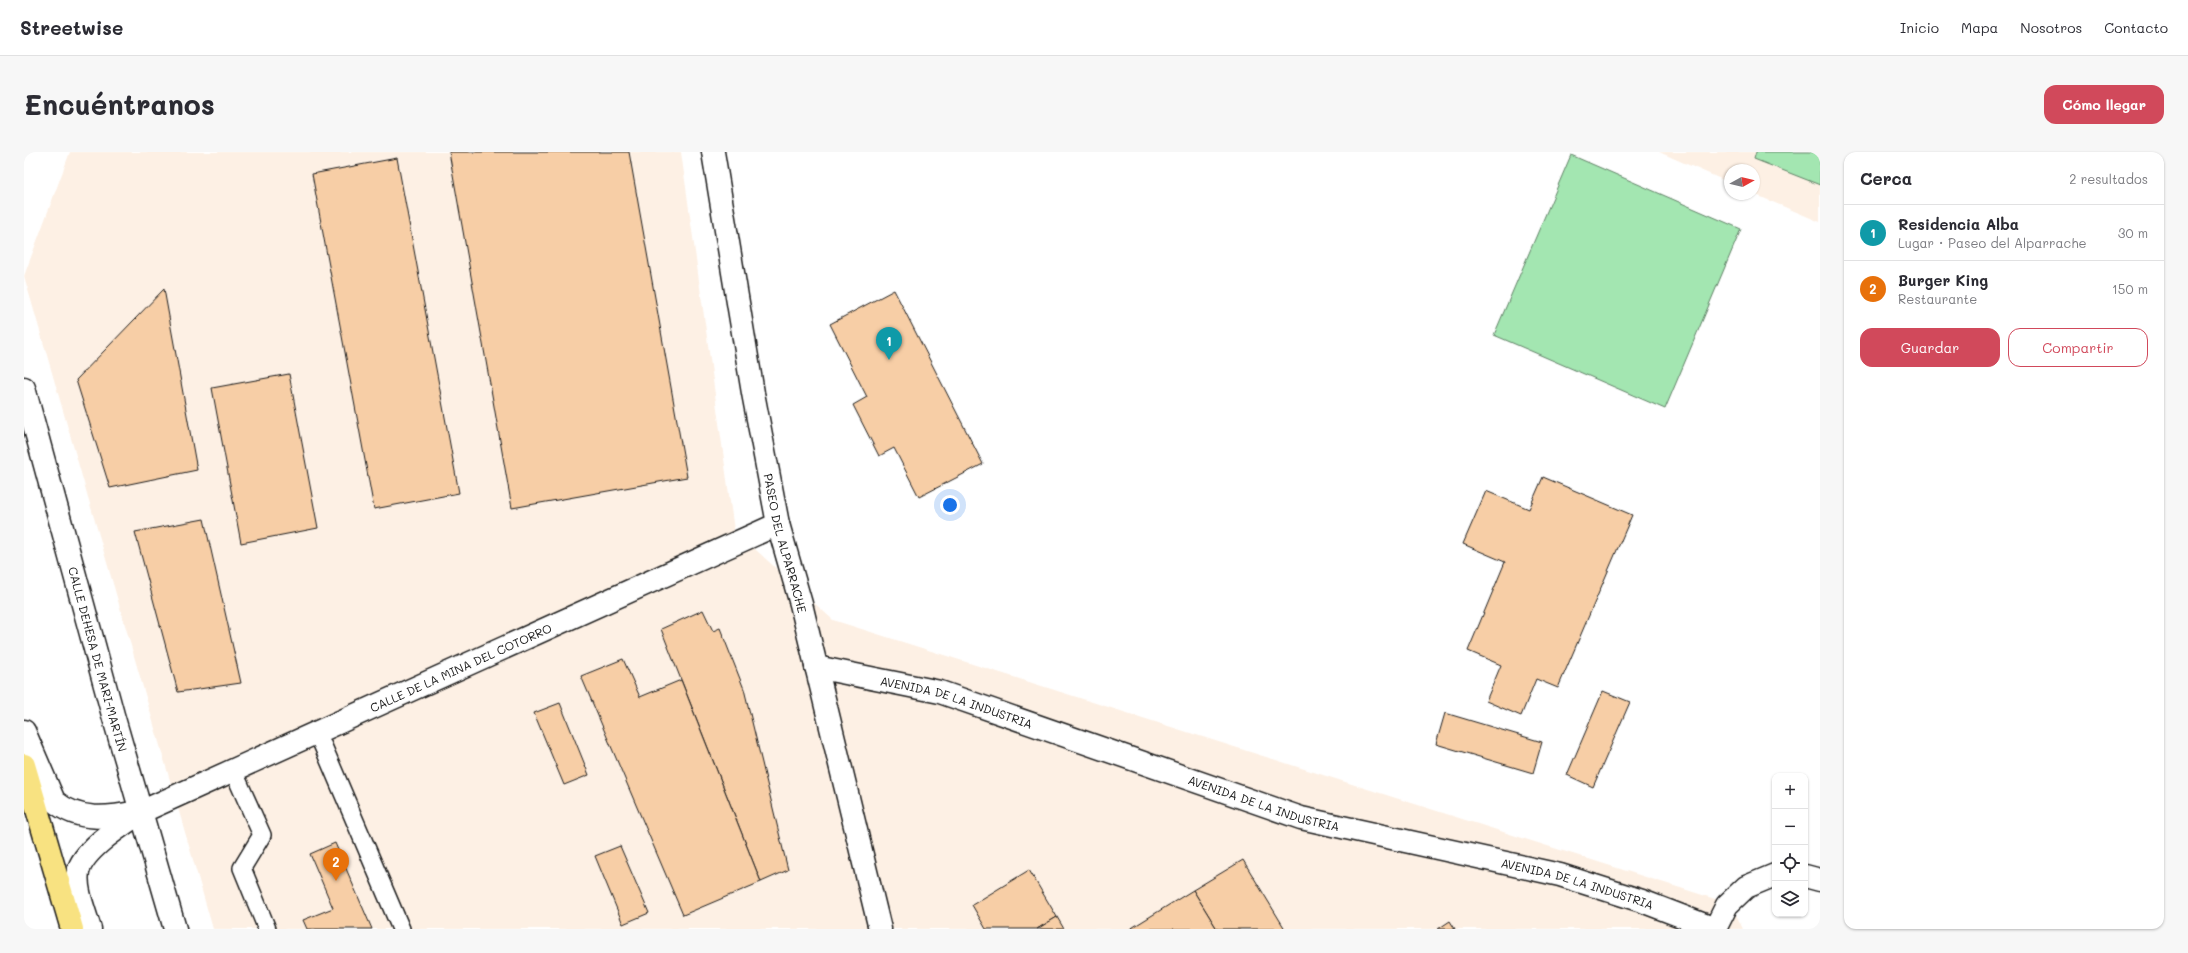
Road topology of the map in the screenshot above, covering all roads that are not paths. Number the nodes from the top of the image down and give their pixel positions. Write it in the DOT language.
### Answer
graph roads {
  1 [pos="713,152"];
  2 [pos="24,388"];
  3 [pos="778,524"];
  4 [pos="816,666"];
  5 [pos="24,731"];
  6 [pos="317,732"];
  7 [pos="24,765"];
  8 [pos="233,770"];
  9 [pos="143,811"];
  10 [pos="1772,877"];
  11 [pos="1808,877"];
  12 [pos="1820,880"];
  13 [pos="72,929"];
  14 [pos="90,929"];
  15 [pos="175,929"];
  16 [pos="267,929"];
  17 [pos="401,929"];
  18 [pos="880,929"];
  19 [pos="1715,929"];
  1 -- 3 [label="street, PASEO DEL ALPARRACHE"];
  2 -- 9 [label="street, CALLE DEHESA DE MARI-MARTÍN"];
  3 -- 4 [label="street, PASEO DEL ALPARRACHE"];
  3 -- 6 [label="street, CALLE DE LA MINA DEL COTORRO"];
  4 -- 18 [label="street, PASEO DEL ALPARRACHE"];
  4 -- 19 [label="street, AVENIDA DE LA INDUSTRIA"];
  5 -- 9 [label="street"];
  6 -- 8 [label="street, CALLE DE LA MINA DEL COTORRO"];
  6 -- 17 [label="lane"];
  7 -- 13 [label="highway"];
  8 -- 9 [label="street, CALLE DE LA MINA DEL COTORRO"];
  8 -- 16 [label="lane"];
  9 -- 14 [label="street"];
  9 -- 15 [label="street, CALLE DEHESA DE MARI-MARTÍN"];
  10 -- 19 [label="street"];
  11 -- 12 [label="street"];
}
